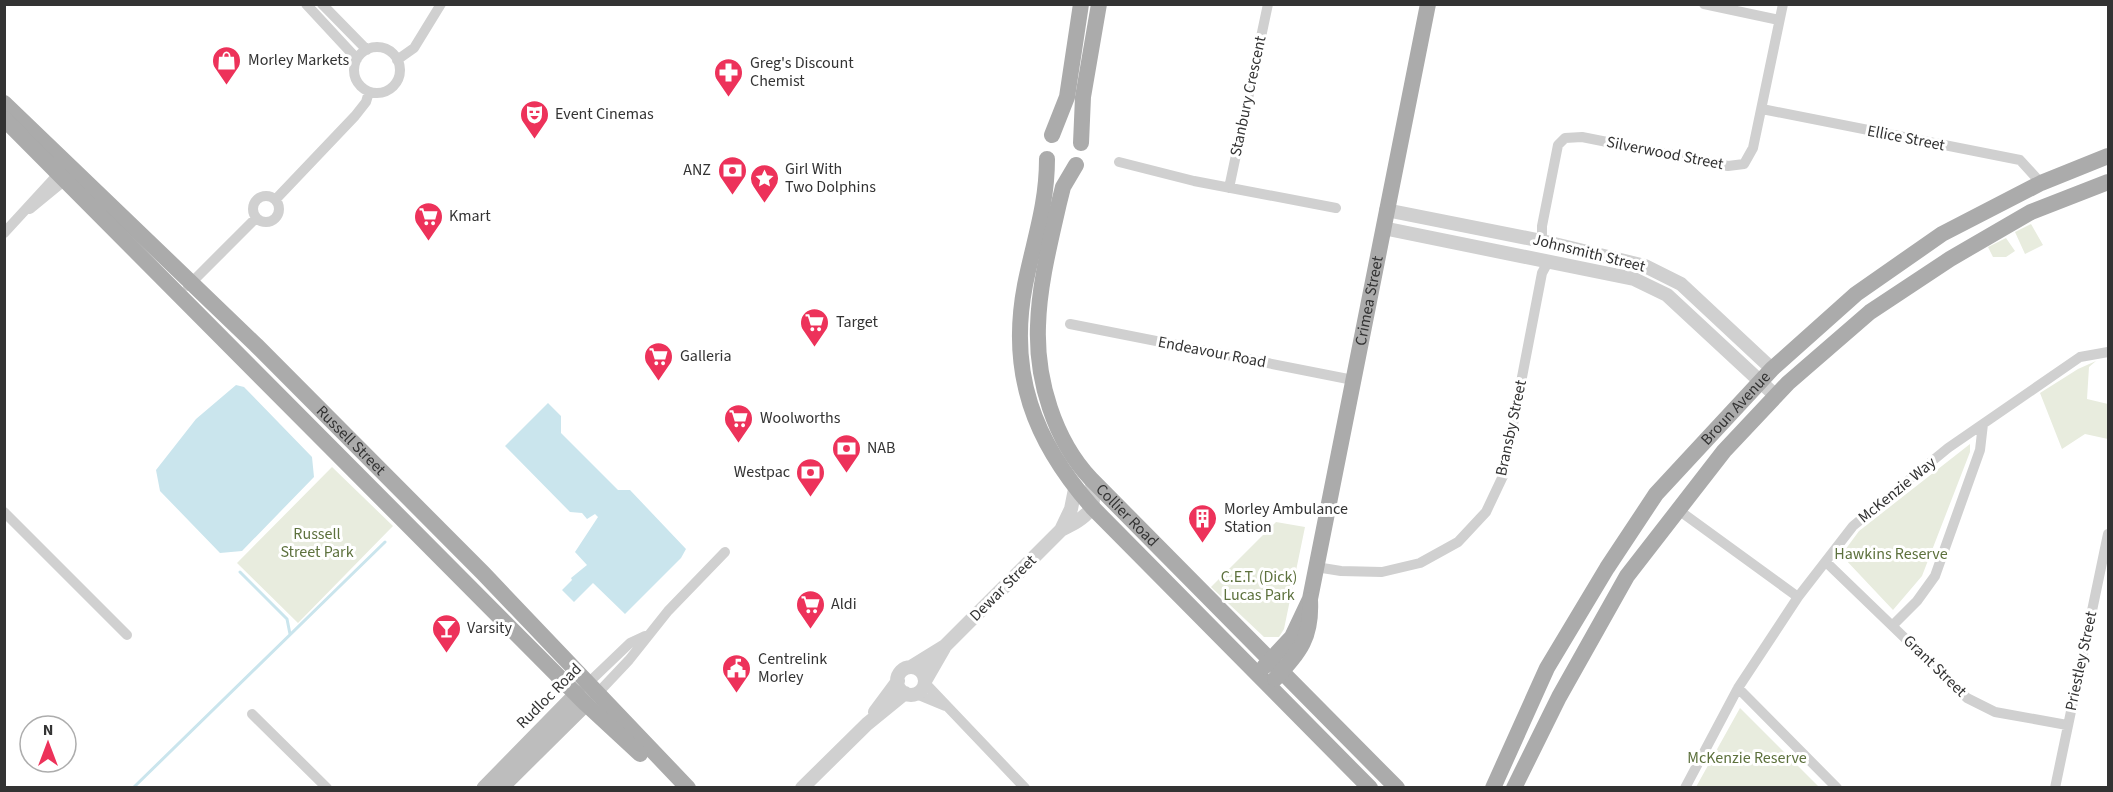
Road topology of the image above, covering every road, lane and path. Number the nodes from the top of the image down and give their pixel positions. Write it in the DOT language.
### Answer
graph roads {
  1 [pos="306,4"];
  2 [pos="322,4"];
  3 [pos="441,4"];
  4 [pos="1082,4"];
  5 [pos="1099,4"];
  6 [pos="1268,4"];
  7 [pos="1428,4"];
  8 [pos="1704,4"];
  9 [pos="1783,4"];
  10 [pos="1779,20"];
  11 [pos="367,50"];
  12 [pos="357,59"];
  13 [pos="397,60"];
  14 [pos="369,92"];
  15 [pos="4,103"];
  16 [pos="1762,109"];
  17 [pos="4,119"];
  18 [pos="1052,135"];
  19 [pos="1081,143"];
  20 [pos="2109,156"];
  21 [pos="1047,159"];
  22 [pos="1119,162"];
  23 [pos="1076,165"];
  24 [pos="67,172"];
  25 [pos="2109,182"];
  26 [pos="2041,183"];
  27 [pos="1229,188"];
  28 [pos="276,199"];
  29 [pos="1336,208"];
  30 [pos="1386,210"];
  31 [pos="256,218"];
  32 [pos="1383,228"];
  33 [pos="4,233"];
  34 [pos="1542,241"];
  35 [pos="1548,262"];
  36 [pos="192,281"];
  37 [pos="180,294"];
  38 [pos="1070,324"];
  39 [pos="2109,352"];
  40 [pos="1767,374"];
  41 [pos="1353,380"];
  42 [pos="1788,383"];
  43 [pos="1776,396"];
  44 [pos="1983,424"];
  45 [pos="1091,479"];
  46 [pos="1076,489"];
  47 [pos="1092,507"];
  48 [pos="1677,509"];
  49 [pos="4,512"];
  50 [pos="1061,530"];
  51 [pos="2109,534"];
  52 [pos="447,536"];
  53 [pos="725,552"];
  54 [pos="443,558"];
  55 [pos="1827,563"];
  56 [pos="1316,567"];
  57 [pos="1798,597"];
  58 [pos="1893,625"];
  59 [pos="128,634"];
  60 [pos="945,646"];
  61 [pos="1277,665"];
  62 [pos="911,667"];
  63 [pos="1262,681"];
  64 [pos="914,686"];
  65 [pos="1738,688"];
  66 [pos="588,693"];
  67 [pos="252,714"];
  68 [pos="2067,725"];
  69 [pos="327,788"];
  70 [pos="484,788"];
  71 [pos="501,788"];
  72 [pos="673,788"];
  73 [pos="688,788"];
  74 [pos="802,788"];
  75 [pos="1025,788"];
  76 [pos="1370,788"];
  77 [pos="1397,788"];
  78 [pos="1492,788"];
  79 [pos="1514,788"];
  80 [pos="1685,788"];
  81 [pos="1837,788"];
  82 [pos="2055,788"];
  1 -- 12 [label="street"];
  2 -- 11 [label="street"];
  3 -- 13 [label="street"];
  4 -- 18 [label="main road"];
  5 -- 19 [label="main road"];
  6 -- 27 [label="street, Stanbury Crescent"];
  7 -- 30 [label="main road, Crimea Street"];
  8 -- 10 [label="street"];
  9 -- 10 [label="street, Silverwood Street"];
  10 -- 16 [label="street, Silverwood Street"];
  11 -- 12 [label="street"];
  11 -- 13 [label="street"];
  12 -- 14 [label="street"];
  13 -- 14 [label="street"];
  14 -- 28 [label="street"];
  15 -- 24 [label="main road, Russell Street"];
  16 -- 26 [label="street, Ellice Street"];
  16 -- 34 [label="street, Silverwood Street"];
  17 -- 24 [label="main road, Russell Street"];
  18 -- 19 [label="main road"];
  18 -- 21 [label="main road"];
  19 -- 23 [label="main road"];
  20 -- 26 [label="main road, Broun Avenue"];
  21 -- 23 [label="main road"];
  21 -- 46 [label="main road, Collier Road"];
  22 -- 27 [label="street"];
  23 -- 45 [label="main road, Collier Road"];
  24 -- 33 [label="street"];
  24 -- 36 [label="main road, Russell Street"];
  24 -- 37 [label="main road, Russell Street"];
  25 -- 42 [label="main road, Broun Avenue"];
  26 -- 40 [label="main road, Broun Avenue"];
  27 -- 29 [label="street"];
  28 -- 31 [label="street"];
  28 -- 31 [label="street"];
  30 -- 32 [label="main road, Crimea Street"];
  30 -- 34 [label="street, Johnsmith Street"];
  31 -- 36 [label="street"];
  32 -- 35 [label="street, Johnsmith Street"];
  32 -- 41 [label="main road, Crimea Street"];
  34 -- 40 [label="street, Johnsmith Street"];
  35 -- 40 [label="street, Johnsmith Street"];
  35 -- 56 [label="street, Bransby Street"];
  36 -- 37 [label="street"];
  36 -- 52 [label="main road, Russell Street"];
  37 -- 54 [label="main road, Russell Street"];
  38 -- 41 [label="street, Endeavour Road"];
  39 -- 44 [label="street, McKenzie Way"];
  40 -- 42 [label="street, Johnsmith Street"];
  40 -- 43 [label="street, Johnsmith Street"];
  40 -- 78 [label="main road, Broun Avenue"];
  41 -- 56 [label="main road, Crimea Street"];
  42 -- 43 [label="main road, Broun Avenue"];
  43 -- 48 [label="main road, Broun Avenue"];
  44 -- 55 [label="street, McKenzie Way"];
  44 -- 58 [label="street"];
  45 -- 47 [label="street"];
  45 -- 61 [label="main road, Collier Road"];
  46 -- 47 [label="main road, Collier Road"];
  46 -- 50 [label="street, Dewar Street"];
  47 -- 50 [label="street, Dewar Street"];
  47 -- 63 [label="main road, Collier Road"];
  48 -- 57 [label="street"];
  48 -- 79 [label="main road, Broun Avenue"];
  49 -- 59 [label="street"];
  50 -- 60 [label="street, Dewar Street"];
  51 -- 68 [label="street, Priestley Street"];
  52 -- 54 [label="main road"];
  52 -- 66 [label="main road, Russell Street"];
  53 -- 66 [label="street, Rudloc Road"];
  54 -- 66 [label="main road, Russell Street"];
  55 -- 57 [label="street, McKenzie Way"];
  55 -- 58 [label="street, Grant Street"];
  56 -- 61 [label="main road, Crimea Street"];
  57 -- 65 [label="street, McKenzie Way"];
  58 -- 68 [label="street, Grant Street"];
  60 -- 62 [label="street, Dewar Street"];
  60 -- 64 [label="street, Dewar Street"];
  61 -- 63 [label="main road, Crimea Street"];
  61 -- 77 [label="main road, Collier Road"];
  62 -- 64 [label="street"];
  62 -- 64 [label="street, Dewar Street"];
  63 -- 76 [label="main road, Collier Road"];
  64 -- 74 [label="street, Dewar Street"];
  64 -- 75 [label="street"];
  65 -- 80 [label="street, McKenzie Way"];
  65 -- 81 [label="street"];
  66 -- 70 [label="main road, Rudloc Road"];
  66 -- 71 [label="main road, Rudloc Road"];
  66 -- 72 [label="main road, Russell Street"];
  66 -- 73 [label="main road, Russell Street"];
  67 -- 69 [label="street"];
  68 -- 82 [label="street, Priestley Street"];
}
